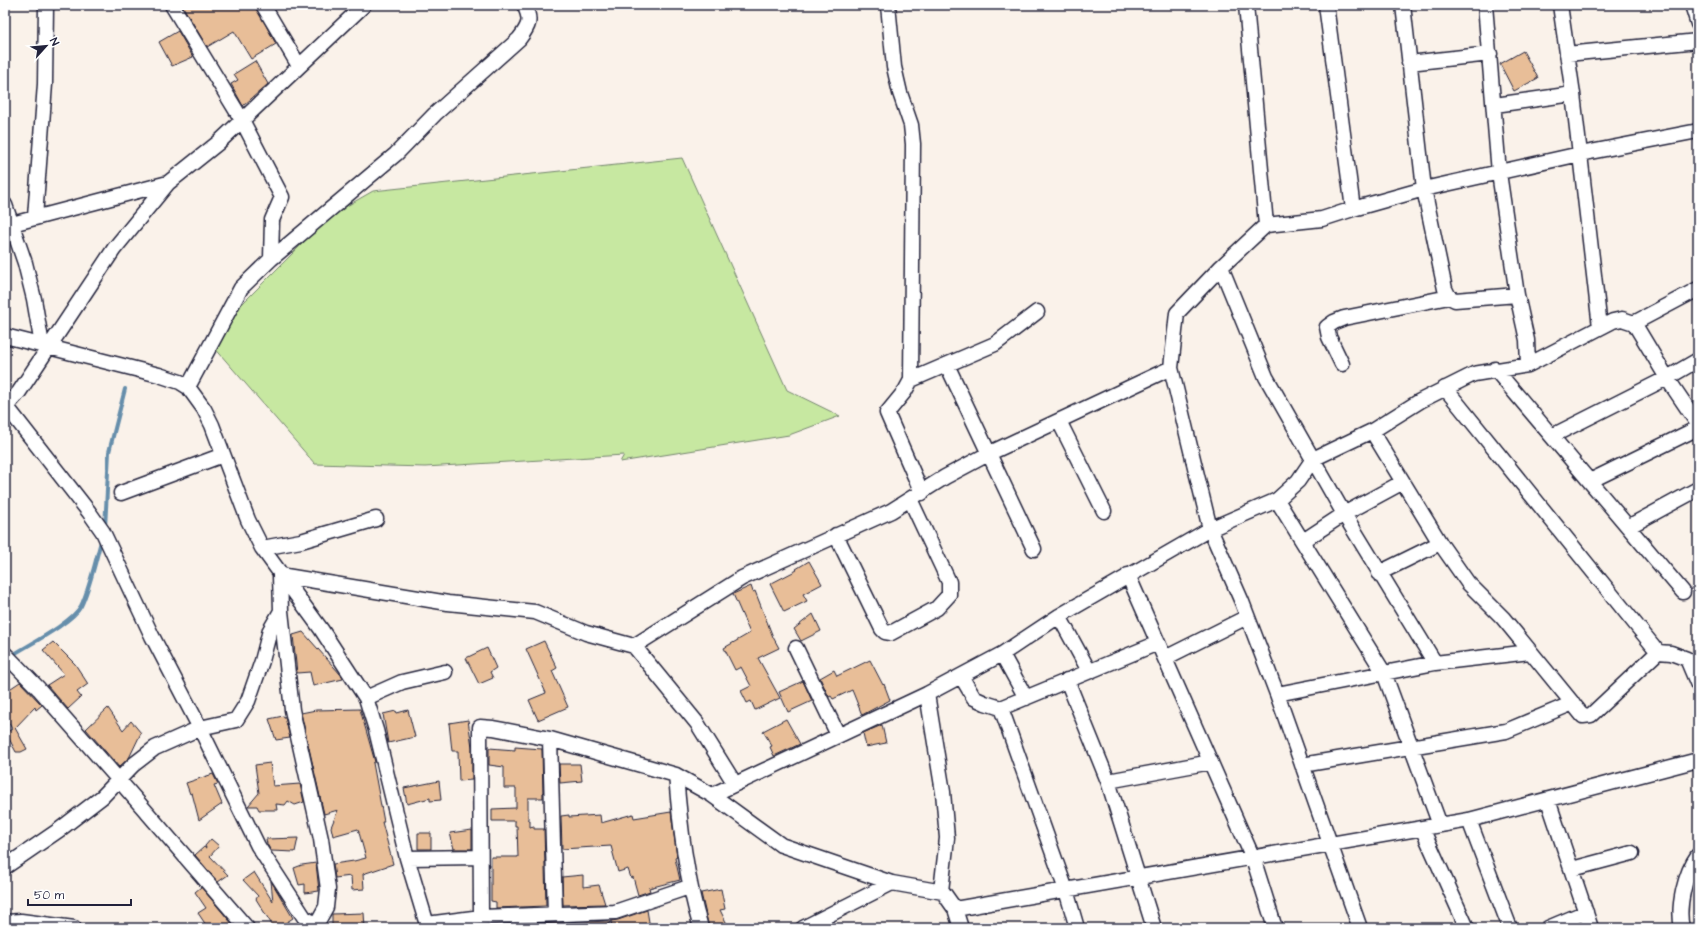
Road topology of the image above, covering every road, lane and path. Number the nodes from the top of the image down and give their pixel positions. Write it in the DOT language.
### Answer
graph roads {
  1 [pos="46,5"];
  2 [pos="172,5"];
  3 [pos="263,5"];
  4 [pos="524,5"];
  5 [pos="888,5"];
  6 [pos="1246,5"];
  7 [pos="1326,5"];
  8 [pos="1403,5"];
  9 [pos="1485,5"];
  10 [pos="1560,5"];
  11 [pos="1692,5"];
  12 [pos="361,6"];
  13 [pos="1698,24"];
  14 [pos="1698,41"];
  15 [pos="1490,54"];
  16 [pos="1567,54"];
  17 [pos="1409,63"];
  18 [pos="299,66"];
  19 [pos="1573,94"];
  20 [pos="1495,105"];
  21 [pos="242,120"];
  22 [pos="1698,131"];
  23 [pos="1580,154"];
  24 [pos="1500,173"];
  25 [pos="168,183"];
  26 [pos="1424,189"];
  27 [pos="5,205"];
  28 [pos="1353,209"];
  29 [pos="35,217"];
  30 [pos="12,224"];
  31 [pos="1266,225"];
  32 [pos="271,259"];
  33 [pos="1222,267"];
  34 [pos="1698,289"];
  35 [pos="1517,295"];
  36 [pos="1449,296"];
  37 [pos="1037,312"];
  38 [pos="1634,323"];
  39 [pos="1600,327"];
  40 [pos="5,336"];
  41 [pos="45,346"];
  42 [pos="1698,360"];
  43 [pos="1342,364"];
  44 [pos="947,365"];
  45 [pos="1528,365"];
  46 [pos="1171,368"];
  47 [pos="1495,369"];
  48 [pos="1667,378"];
  49 [pos="911,380"];
  50 [pos="188,387"];
  51 [pos="1445,388"];
  52 [pos="6,407"];
  53 [pos="1060,421"];
  54 [pos="1698,424"];
  55 [pos="1698,428"];
  56 [pos="1372,431"];
  57 [pos="1552,436"];
  58 [pos="990,453"];
  59 [pos="223,455"];
  60 [pos="1313,459"];
  61 [pos="1590,481"];
  62 [pos="1403,482"];
  63 [pos="1698,489"];
  64 [pos="121,493"];
  65 [pos="916,496"];
  66 [pos="1277,500"];
  67 [pos="1104,510"];
  68 [pos="1344,514"];
  69 [pos="376,519"];
  70 [pos="1628,527"];
  71 [pos="1210,529"];
  72 [pos="836,535"];
  73 [pos="1303,541"];
  74 [pos="1440,543"];
  75 [pos="262,548"];
  76 [pos="1034,549"];
  77 [pos="1379,573"];
  78 [pos="280,575"];
  79 [pos="1128,575"];
  80 [pos="1683,592"];
  81 [pos="281,611"];
  82 [pos="1059,616"];
  83 [pos="1247,616"];
  84 [pos="1158,643"];
  85 [pos="634,646"];
  86 [pos="796,648"];
  87 [pos="1530,652"];
  88 [pos="1658,652"];
  89 [pos="5,654"];
  90 [pos="1002,654"];
  91 [pos="1165,658"];
  92 [pos="1435,663"];
  93 [pos="1089,671"];
  94 [pos="445,672"];
  95 [pos="1384,673"];
  96 [pos="961,676"];
  97 [pos="1067,680"];
  98 [pos="1698,685"];
  99 [pos="927,694"];
  100 [pos="1277,694"];
  101 [pos="366,698"];
  102 [pos="1026,698"];
  103 [pos="1573,703"];
  104 [pos="1001,708"];
  105 [pos="200,728"];
  106 [pos="838,735"];
  107 [pos="550,739"];
  108 [pos="1411,746"];
  109 [pos="1698,760"];
  110 [pos="1211,762"];
  111 [pos="1302,765"];
  112 [pos="676,774"];
  113 [pos="118,778"];
  114 [pos="1108,781"];
  115 [pos="735,784"];
  116 [pos="712,795"];
  117 [pos="1548,800"];
  118 [pos="1469,820"];
  119 [pos="1440,825"];
  120 [pos="1422,828"];
  121 [pos="1330,845"];
  122 [pos="1632,853"];
  123 [pos="480,857"];
  124 [pos="407,858"];
  125 [pos="1253,858"];
  126 [pos="1696,864"];
  127 [pos="5,867"];
  128 [pos="1572,869"];
  129 [pos="1139,878"];
  130 [pos="892,883"];
  131 [pos="690,887"];
  132 [pos="1066,890"];
  133 [pos="941,891"];
  134 [pos="955,909"];
  135 [pos="1586,912"];
  136 [pos="555,914"];
  137 [pos="481,917"];
  138 [pos="5,922"];
  139 [pos="428,926"];
  140 [pos="316,927"];
  141 [pos="74,928"];
  142 [pos="247,928"];
  143 [pos="701,928"];
  144 [pos="803,928"];
  145 [pos="961,928"];
  146 [pos="1077,928"];
  147 [pos="1154,928"];
  148 [pos="1275,928"];
  149 [pos="1360,928"];
  150 [pos="1467,928"];
  151 [pos="1510,928"];
  152 [pos="1548,928"];
  153 [pos="1591,928"];
  154 [pos="1682,928"];
  1 -- 29 [label="street"];
  2 -- 21 [label="street"];
  3 -- 18 [label="street"];
  4 -- 32 [label="street"];
  5 -- 49 [label="street"];
  6 -- 31 [label="street"];
  7 -- 28 [label="street"];
  8 -- 17 [label="street"];
  9 -- 15 [label="street"];
  10 -- 16 [label="street"];
  11 -- 13 [label="street"];
  12 -- 18 [label="street"];
  14 -- 16 [label="street"];
  15 -- 17 [label="street"];
  15 -- 20 [label="street"];
  16 -- 19 [label="street"];
  17 -- 26 [label="street"];
  18 -- 21 [label="street"];
  19 -- 20 [label="street"];
  19 -- 23 [label="street"];
  20 -- 24 [label="street"];
  21 -- 25 [label="street"];
  21 -- 32 [label="street"];
  22 -- 23 [label="street"];
  23 -- 24 [label="street"];
  23 -- 39 [label="street"];
  24 -- 26 [label="street"];
  24 -- 35 [label="street"];
  25 -- 29 [label="street"];
  25 -- 41 [label="street"];
  26 -- 28 [label="street"];
  26 -- 36 [label="street"];
  27 -- 30 [label="street"];
  28 -- 31 [label="street"];
  29 -- 30 [label="street"];
  30 -- 41 [label="street"];
  31 -- 33 [label="street"];
  32 -- 50 [label="street"];
  33 -- 46 [label="street"];
  33 -- 60 [label="street"];
  34 -- 38 [label="street"];
  35 -- 36 [label="street"];
  35 -- 45 [label="street"];
  36 -- 43 [label="street"];
  37 -- 44 [label="street"];
  38 -- 39 [label="street"];
  38 -- 48 [label="street"];
  39 -- 45 [label="street"];
  40 -- 41 [label="street"];
  41 -- 50 [label="street"];
  41 -- 52 [label="street"];
  42 -- 48 [label="street"];
  44 -- 49 [label="street"];
  44 -- 58 [label="street"];
  45 -- 47 [label="street"];
  46 -- 53 [label="street"];
  46 -- 71 [label="street"];
  47 -- 51 [label="street"];
  47 -- 57 [label="street"];
  48 -- 54 [label="street"];
  48 -- 57 [label="street"];
  49 -- 65 [label="street"];
  50 -- 59 [label="street"];
  51 -- 56 [label="street"];
  51 -- 88 [label="street"];
  52 -- 105 [label="street"];
  53 -- 58 [label="street"];
  53 -- 67 [label="street"];
  55 -- 61 [label="street"];
  56 -- 60 [label="street"];
  56 -- 62 [label="street"];
  57 -- 61 [label="street"];
  58 -- 65 [label="street"];
  58 -- 76 [label="street"];
  59 -- 64 [label="street"];
  59 -- 75 [label="street"];
  60 -- 66 [label="street"];
  60 -- 68 [label="street"];
  61 -- 70 [label="street"];
  62 -- 68 [label="street"];
  62 -- 74 [label="street"];
  63 -- 70 [label="street"];
  65 -- 72 [label="street"];
  65 -- 72 [label="street"];
  66 -- 71 [label="street"];
  66 -- 73 [label="street"];
  68 -- 73 [label="street"];
  68 -- 77 [label="street"];
  69 -- 75 [label="street"];
  70 -- 80 [label="street"];
  71 -- 79 [label="street"];
  71 -- 83 [label="street"];
  72 -- 85 [label="street"];
  73 -- 95 [label="street"];
  74 -- 77 [label="street"];
  74 -- 87 [label="street"];
  75 -- 78 [label="street"];
  77 -- 92 [label="street"];
  78 -- 81 [label="street"];
  78 -- 85 [label="street"];
  78 -- 101 [label="street"];
  79 -- 82 [label="street"];
  79 -- 84 [label="street"];
  81 -- 105 [label="street"];
  81 -- 140 [label="street"];
  82 -- 90 [label="street"];
  82 -- 93 [label="street"];
  83 -- 91 [label="street"];
  83 -- 100 [label="street"];
  84 -- 91 [label="street"];
  84 -- 93 [label="street"];
  85 -- 115 [label="street"];
  86 -- 106 [label="street"];
  87 -- 92 [label="street"];
  87 -- 103 [label="street"];
  88 -- 98 [label="street"];
  88 -- 103 [label="street"];
  89 -- 113 [label="street"];
  90 -- 96 [label="street"];
  90 -- 102 [label="street"];
  91 -- 110 [label="street"];
  92 -- 95 [label="street"];
  93 -- 97 [label="street"];
  94 -- 101 [label="street"];
  95 -- 100 [label="street"];
  95 -- 108 [label="street"];
  96 -- 99 [label="street"];
  96 -- 104 [label="street"];
  97 -- 102 [label="street"];
  97 -- 114 [label="street"];
  99 -- 106 [label="street"];
  99 -- 133 [label="street"];
  100 -- 111 [label="street"];
  101 -- 124 [label="street"];
  102 -- 104 [label="street"];
  103 -- 108 [label="street"];
  104 -- 132 [label="street"];
  105 -- 113 [label="street"];
  105 -- 140 [label="street"];
  106 -- 115 [label="street"];
  107 -- 112 [label="street"];
  107 -- 123 [label="street"];
  107 -- 136 [label="street"];
  108 -- 111 [label="street"];
  108 -- 119 [label="street"];
  109 -- 117 [label="street"];
  110 -- 114 [label="street"];
  110 -- 125 [label="street"];
  111 -- 121 [label="street"];
  112 -- 116 [label="street"];
  112 -- 131 [label="street"];
  113 -- 127 [label="street"];
  113 -- 142 [label="street"];
  114 -- 129 [label="street"];
  115 -- 116 [label="street"];
  116 -- 130 [label="street"];
  117 -- 118 [label="street"];
  117 -- 128 [label="street"];
  118 -- 119 [label="street"];
  118 -- 151 [label="street"];
  119 -- 120 [label="street"];
  120 -- 121 [label="street"];
  120 -- 150 [label="street"];
  121 -- 125 [label="street"];
  121 -- 149 [label="street"];
  122 -- 128 [label="street"];
  123 -- 124 [label="street"];
  123 -- 137 [label="street"];
  124 -- 139 [label="street"];
  125 -- 129 [label="street"];
  125 -- 148 [label="street"];
  126 -- 154 [label="street"];
  128 -- 135 [label="street"];
  129 -- 132 [label="street"];
  129 -- 147 [label="street"];
  130 -- 133 [label="street"];
  130 -- 144 [label="street"];
  131 -- 136 [label="street"];
  131 -- 143 [label="street"];
  132 -- 134 [label="street"];
  132 -- 146 [label="street"];
  133 -- 134 [label="street"];
  134 -- 145 [label="street"];
  135 -- 152 [label="street"];
  135 -- 153 [label="street"];
  136 -- 137 [label="street"];
  137 -- 139 [label="street"];
  138 -- 141 [label="street"];
}
